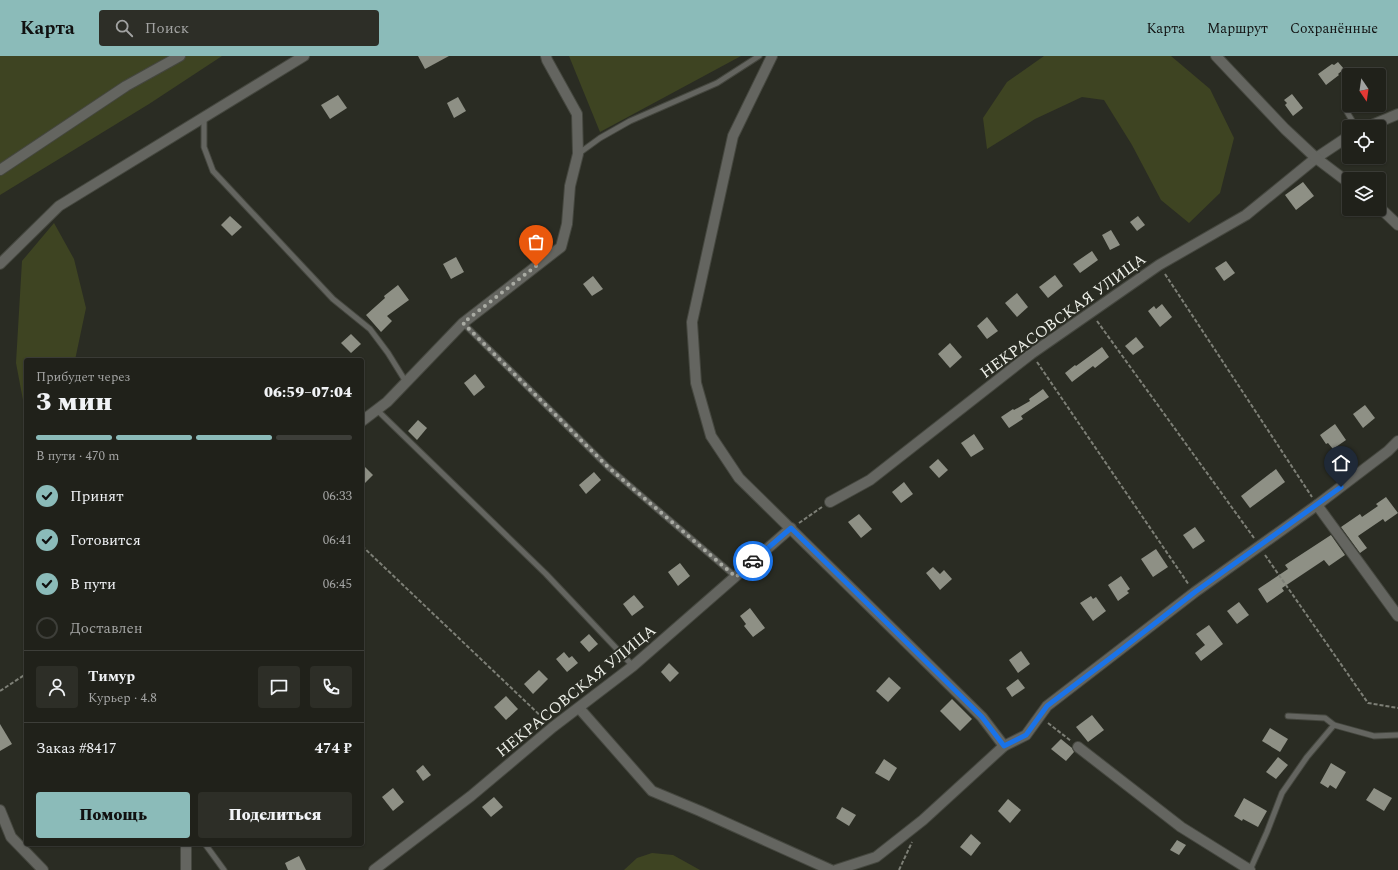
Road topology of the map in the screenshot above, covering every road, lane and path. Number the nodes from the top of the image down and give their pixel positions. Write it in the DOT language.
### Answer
graph roads {
  1 [pos="180,56"];
  2 [pos="304,56"];
  3 [pos="546,56"];
  4 [pos="759,56"];
  5 [pos="772,56"];
  6 [pos="1216,56"];
  7 [pos="1398,114"];
  8 [pos="204,117"];
  9 [pos="1384,120"];
  10 [pos="1342,141"];
  11 [pos="578,154"];
  12 [pos="1316,158"];
  13 [pos="0,170"];
  14 [pos="1342,178"];
  15 [pos="1386,214"];
  16 [pos="1398,225"];
  17 [pos="0,264"];
  18 [pos="1159,265"];
  19 [pos="1091,314"];
  20 [pos="463,323"];
  21 [pos="1031,354"];
  22 [pos="406,382"];
  23 [pos="377,410"];
  24 [pos="364,419"];
  25 [pos="1398,441"];
  26 [pos="830,502"];
  27 [pos="1317,505"];
  28 [pos="791,528"];
  29 [pos="1260,546"];
  30 [pos="364,548"];
  31 [pos="736,577"];
  32 [pos="1195,592"];
  33 [pos="1398,616"];
  34 [pos="633,666"];
  35 [pos="24,675"];
  36 [pos="0,691"];
  37 [pos="579,708"];
  38 [pos="1398,708"];
  39 [pos="1040,716"];
  40 [pos="1288,716"];
  41 [pos="1334,725"];
  42 [pos="552,727"];
  43 [pos="1398,735"];
  44 [pos="1004,746"];
  45 [pos="1078,747"];
  46 [pos="0,810"];
  47 [pos="913,842"];
  48 [pos="186,846"];
  49 [pos="206,846"];
  50 [pos="43,870"];
  51 [pos="186,870"];
  52 [pos="224,870"];
  53 [pos="374,870"];
  54 [pos="831,870"];
  55 [pos="836,870"];
  56 [pos="899,870"];
  57 [pos="1250,870"];
  1 -- 13 [label="street"];
  2 -- 8 [label="street"];
  3 -- 11 [label="street"];
  4 -- 11 [label="lane"];
  5 -- 28 [label="street"];
  6 -- 12 [label="street"];
  7 -- 9 [label="street"];
  8 -- 17 [label="street"];
  8 -- 22 [label="lane"];
  10 -- 12 [label="street, НЕКРАСОВСКАЯ УЛИЦА"];
  11 -- 20 [label="street"];
  12 -- 14 [label="street"];
  12 -- 18 [label="street, НЕКРАСОВСКАЯ УЛИЦА"];
  15 -- 16 [label="street"];
  18 -- 19 [label="street, НЕКРАСОВСКАЯ УЛИЦА"];
  18 -- 27 [label="path"];
  19 -- 21 [label="street, НЕКРАСОВСКАЯ УЛИЦА"];
  19 -- 29 [label="path"];
  20 -- 22 [label="street"];
  20 -- 31 [label="lane"];
  21 -- 26 [label="street, НЕКРАСОВСКАЯ УЛИЦА"];
  21 -- 32 [label="path"];
  22 -- 23 [label="street"];
  23 -- 24 [label="street"];
  23 -- 34 [label="lane"];
  25 -- 27 [label="street"];
  26 -- 28 [label="path"];
  27 -- 29 [label="street"];
  27 -- 33 [label="street"];
  28 -- 31 [label="street, НЕКРАСОВСКАЯ УЛИЦА"];
  28 -- 44 [label="street"];
  29 -- 32 [label="street"];
  29 -- 38 [label="path"];
  30 -- 42 [label="path"];
  31 -- 34 [label="street, НЕКРАСОВСКАЯ УЛИЦА"];
  32 -- 39 [label="street"];
  34 -- 37 [label="street, НЕКРАСОВСКАЯ УЛИЦА"];
  35 -- 36 [label="path"];
  37 -- 42 [label="street, НЕКРАСОВСКАЯ УЛИЦА"];
  37 -- 54 [label="street"];
  39 -- 44 [label="street"];
  39 -- 45 [label="path"];
  40 -- 41 [label="lane"];
  41 -- 43 [label="lane"];
  41 -- 57 [label="lane"];
  42 -- 53 [label="street, НЕКРАСОВСКАЯ УЛИЦА"];
  44 -- 55 [label="street"];
  45 -- 57 [label="street"];
  46 -- 50 [label="street"];
  47 -- 56 [label="path"];
  48 -- 51 [label="street"];
  49 -- 52 [label="lane"];
}
